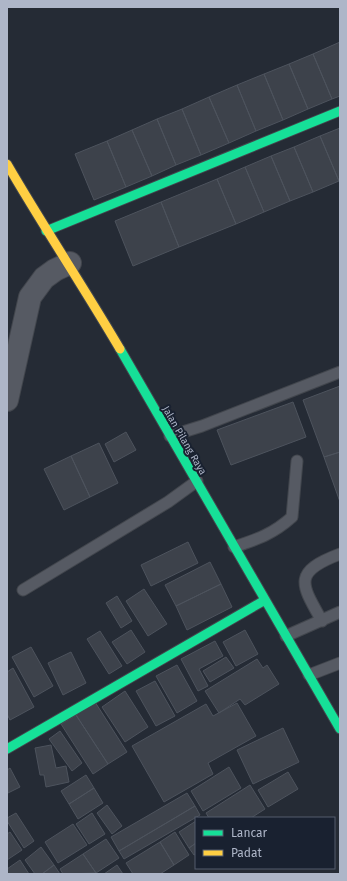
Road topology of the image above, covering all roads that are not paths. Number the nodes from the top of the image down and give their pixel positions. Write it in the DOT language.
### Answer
graph roads {
  1 [pos="340,111"];
  2 [pos="7,164"];
  3 [pos="46,231"];
  4 [pos="70,263"];
  5 [pos="340,372"];
  6 [pos="7,400"];
  7 [pos="170,436"];
  8 [pos="297,461"];
  9 [pos="197,481"];
  10 [pos="234,547"];
  11 [pos="340,554"];
  12 [pos="23,590"];
  13 [pos="265,600"];
  14 [pos="340,612"];
  15 [pos="322,621"];
  16 [pos="286,636"];
  17 [pos="340,663"];
  18 [pos="309,676"];
  19 [pos="340,729"];
  20 [pos="7,749"];
  1 -- 3 [label="main road"];
  2 -- 3 [label="main road, Jalan Pilang Raya"];
  3 -- 4 [label="main road, Jalan Pilang Raya"];
  4 -- 6 [label="street"];
  4 -- 7 [label="main road, Jalan Pilang Raya"];
  5 -- 7 [label="lane"];
  7 -- 9 [label="main road, Jalan Pilang Raya"];
  8 -- 10 [label="lane"];
  9 -- 10 [label="main road, Jalan Pilang Raya"];
  9 -- 12 [label="lane"];
  10 -- 13 [label="main road, Jalan Pilang Raya"];
  11 -- 15 [label="lane"];
  13 -- 16 [label="main road, Jalan Pilang Raya"];
  13 -- 20 [label="main road"];
  14 -- 15 [label="lane"];
  15 -- 16 [label="lane"];
  16 -- 18 [label="main road, Jalan Pilang Raya"];
  17 -- 18 [label="lane"];
  18 -- 19 [label="main road, Jalan Pilang Raya"];
}
